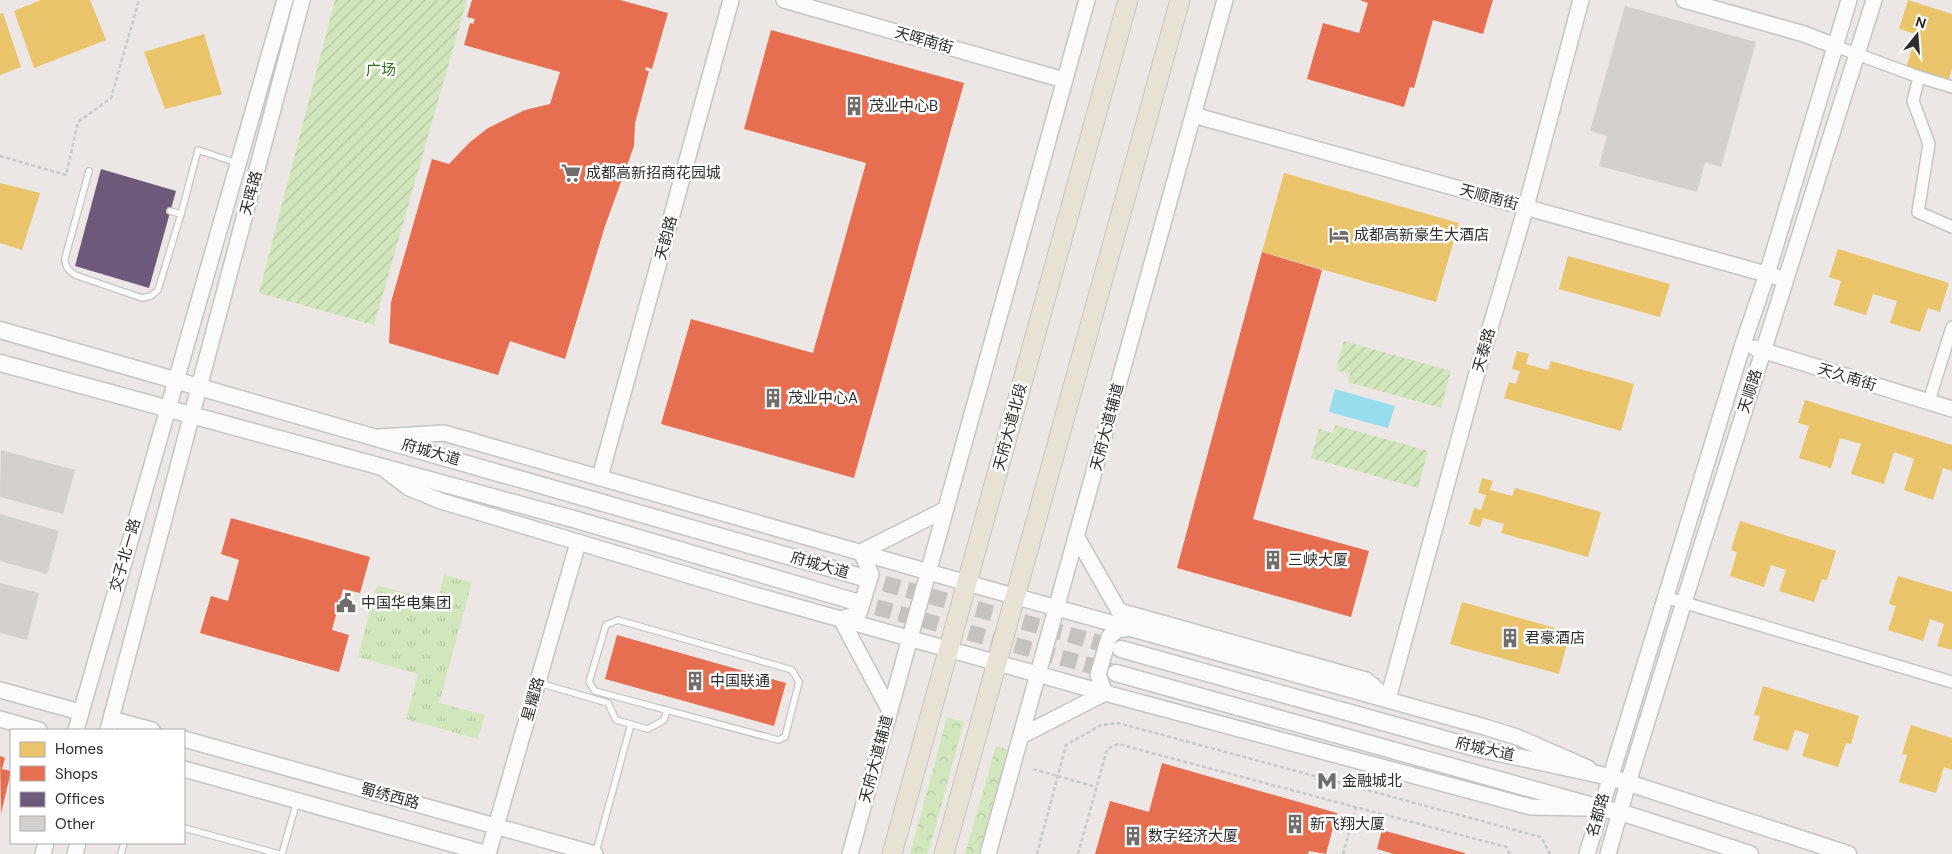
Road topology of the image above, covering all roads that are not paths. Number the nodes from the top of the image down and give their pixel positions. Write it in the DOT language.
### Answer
graph roads {
  1 [pos="731,0"];
  2 [pos="784,0"];
  3 [pos="1087,0"];
  4 [pos="1128,0"];
  5 [pos="1180,0"];
  6 [pos="1225,0"];
  7 [pos="1581,0"];
  8 [pos="1684,0"];
  9 [pos="1849,0"];
  10 [pos="1874,0"];
  11 [pos="294,1"];
  12 [pos="1835,46"];
  13 [pos="1858,54"];
  14 [pos="1919,77"];
  15 [pos="1064,80"];
  16 [pos="1952,87"];
  17 [pos="1193,115"];
  18 [pos="237,163"];
  19 [pos="90,172"];
  20 [pos="1526,207"];
  21 [pos="170,210"];
  22 [pos="182,214"];
  23 [pos="1952,227"];
  24 [pos="1767,274"];
  25 [pos="1786,280"];
  26 [pos="1952,327"];
  27 [pos="0,330"];
  28 [pos="1743,344"];
  29 [pos="1763,352"];
  30 [pos="0,363"];
  31 [pos="175,379"];
  32 [pos="200,386"];
  33 [pos="1929,402"];
  34 [pos="167,408"];
  35 [pos="1952,409"];
  36 [pos="192,415"];
  37 [pos="380,438"];
  38 [pos="383,468"];
  39 [pos="600,477"];
  40 [pos="946,509"];
  41 [pos="1076,536"];
  42 [pos="578,543"];
  43 [pos="861,552"];
  44 [pos="928,572"];
  45 [pos="861,577"];
  46 [pos="967,583"];
  47 [pos="1015,596"];
  48 [pos="1665,597"];
  49 [pos="853,602"];
  50 [pos="1684,602"];
  51 [pos="1056,608"];
  52 [pos="841,619"];
  53 [pos="1130,628"];
  54 [pos="910,638"];
  55 [pos="949,649"];
  56 [pos="1121,649"];
  57 [pos="997,663"];
  58 [pos="1116,673"];
  59 [pos="1038,674"];
  60 [pos="1952,682"];
  61 [pos="537,683"];
  62 [pos="0,690"];
  63 [pos="594,691"];
  64 [pos="1105,693"];
  65 [pos="592,699"];
  66 [pos="1388,699"];
  67 [pos="666,710"];
  68 [pos="890,711"];
  69 [pos="80,712"];
  70 [pos="0,720"];
  71 [pos="109,724"];
  72 [pos="631,724"];
  73 [pos="35,729"];
  74 [pos="76,729"];
  75 [pos="145,729"];
  76 [pos="1021,736"];
  77 [pos="185,739"];
  78 [pos="185,769"];
  79 [pos="1610,777"];
  80 [pos="1628,783"];
  81 [pos="297,801"];
  82 [pos="1600,808"];
  83 [pos="1620,812"];
  84 [pos="497,826"];
  85 [pos="185,828"];
  86 [pos="281,854"];
  87 [pos="488,854"];
  88 [pos="595,854"];
  89 [pos="850,854"];
  90 [pos="892,854"];
  91 [pos="944,854"];
  92 [pos="988,854"];
  93 [pos="1587,854"];
  94 [pos="1608,854"];
  95 [pos="1750,854"];
  96 [pos="1848,854"];
  1 -- 39 [label="street, 天韵路"];
  2 -- 15 [label="street, 天晖南街"];
  3 -- 15 [label="street, 天府大道辅道"];
  4 -- 46 [label="main road, 天府大道北段"];
  5 -- 47 [label="main road"];
  6 -- 17 [label="street, 天府大道辅道"];
  7 -- 20 [label="street, 天泰路"];
  8 -- 12 [label="street"];
  9 -- 12 [label="street, 天顺路"];
  10 -- 13 [label="street, 天顺路"];
  11 -- 18 [label="street, 天晖路"];
  11 -- 32 [label="street, 天晖路"];
  12 -- 13 [label="street"];
  12 -- 24 [label="street, 天顺路"];
  13 -- 14 [label="street"];
  13 -- 25 [label="street, 天顺路"];
  14 -- 16 [label="street"];
  14 -- 23 [label="street"];
  15 -- 40 [label="street, 天府大道辅道"];
  17 -- 20 [label="street, 天顺南街"];
  17 -- 41 [label="street, 天府大道辅道"];
  18 -- 22 [label="lane"];
  18 -- 31 [label="street, 天晖路"];
  19 -- 22 [label="lane"];
  20 -- 24 [label="street, 天顺南街"];
  20 -- 66 [label="street, 天泰路"];
  21 -- 22 [label="lane"];
  24 -- 25 [label="street, 天顺南街"];
  24 -- 28 [label="street, 天顺路"];
  25 -- 29 [label="street, 天顺路"];
  26 -- 33 [label="street"];
  27 -- 31 [label="main road, 府城大道"];
  28 -- 29 [label="street, 天久南街"];
  28 -- 48 [label="street, 天顺路"];
  29 -- 33 [label="street, 天久南街"];
  29 -- 50 [label="street, 天顺路"];
  30 -- 34 [label="main road, 府城大道"];
  31 -- 32 [label="main road, 府城大道"];
  31 -- 34 [label="street, 交子北一路"];
  32 -- 36 [label="street, 交子北一路"];
  32 -- 37 [label="main road, 府城大道"];
  33 -- 35 [label="street, 天久南街"];
  34 -- 36 [label="main road, 府城大道"];
  34 -- 69 [label="street, 交子北一路"];
  36 -- 38 [label="main road, 府城大道"];
  36 -- 71 [label="street, 交子北一路"];
  37 -- 39 [label="street"];
  37 -- 45 [label="main road, 府城大道"];
  38 -- 42 [label="street"];
  38 -- 49 [label="main road, 府城大道"];
  39 -- 43 [label="street"];
  40 -- 43 [label="street"];
  40 -- 44 [label="street, 天府大道辅道"];
  41 -- 51 [label="street, 天府大道辅道"];
  41 -- 66 [label="street"];
  42 -- 52 [label="street"];
  42 -- 61 [label="street, 星耀路"];
  43 -- 44 [label="street"];
  43 -- 52 [label="street"];
  44 -- 46 [label="street"];
  44 -- 54 [label="street, 天府大道辅道"];
  46 -- 47 [label="street"];
  46 -- 55 [label="main road, 天府大道北段"];
  47 -- 51 [label="street"];
  47 -- 57 [label="main road"];
  48 -- 50 [label="street"];
  48 -- 79 [label="street, 天顺路"];
  50 -- 60 [label="street"];
  50 -- 80 [label="street, 天顺路"];
  51 -- 53 [label="street"];
  51 -- 59 [label="street, 天府大道辅道"];
  52 -- 54 [label="street"];
  52 -- 68 [label="street"];
  53 -- 64 [label="street"];
  53 -- 66 [label="street"];
  54 -- 55 [label="street"];
  54 -- 68 [label="street, 天府大道辅道"];
  55 -- 57 [label="street"];
  55 -- 90 [label="main road, 天府大道北段"];
  56 -- 79 [label="main road, 府城大道"];
  57 -- 59 [label="street"];
  57 -- 91 [label="main road"];
  58 -- 82 [label="main road, 府城大道"];
  59 -- 64 [label="street"];
  59 -- 76 [label="street, 天府大道辅道"];
  61 -- 65 [label="lane"];
  61 -- 84 [label="street, 星耀路"];
  62 -- 69 [label="street"];
  63 -- 65 [label="lane"];
  63 -- 67 [label="lane"];
  63 -- 67 [label="lane"];
  64 -- 76 [label="street"];
  64 -- 82 [label="street"];
  65 -- 72 [label="lane"];
  66 -- 79 [label="street"];
  67 -- 72 [label="lane"];
  68 -- 89 [label="street, 天府大道辅道"];
  69 -- 74 [label="street, 交子北一路"];
  70 -- 73 [label="street"];
  71 -- 75 [label="street"];
  72 -- 88 [label="lane"];
  76 -- 92 [label="street, 天府大道辅道"];
  77 -- 84 [label="street, 蜀绣西路"];
  78 -- 81 [label="street, 蜀绣西路"];
  79 -- 80 [label="main road, 府城大道"];
  79 -- 82 [label="street, 名都路"];
  80 -- 83 [label="street, 天顺路"];
  80 -- 96 [label="main road, 府城大道"];
  81 -- 86 [label="lane"];
  81 -- 87 [label="street, 蜀绣西路"];
  82 -- 83 [label="main road, 府城大道"];
  82 -- 93 [label="street, 名都路"];
  83 -- 94 [label="street, 天顺路"];
  83 -- 95 [label="main road, 府城大道"];
  84 -- 87 [label="street, 星耀路"];
  84 -- 88 [label="street, 蜀绣西路"];
  85 -- 86 [label="lane"];
}
